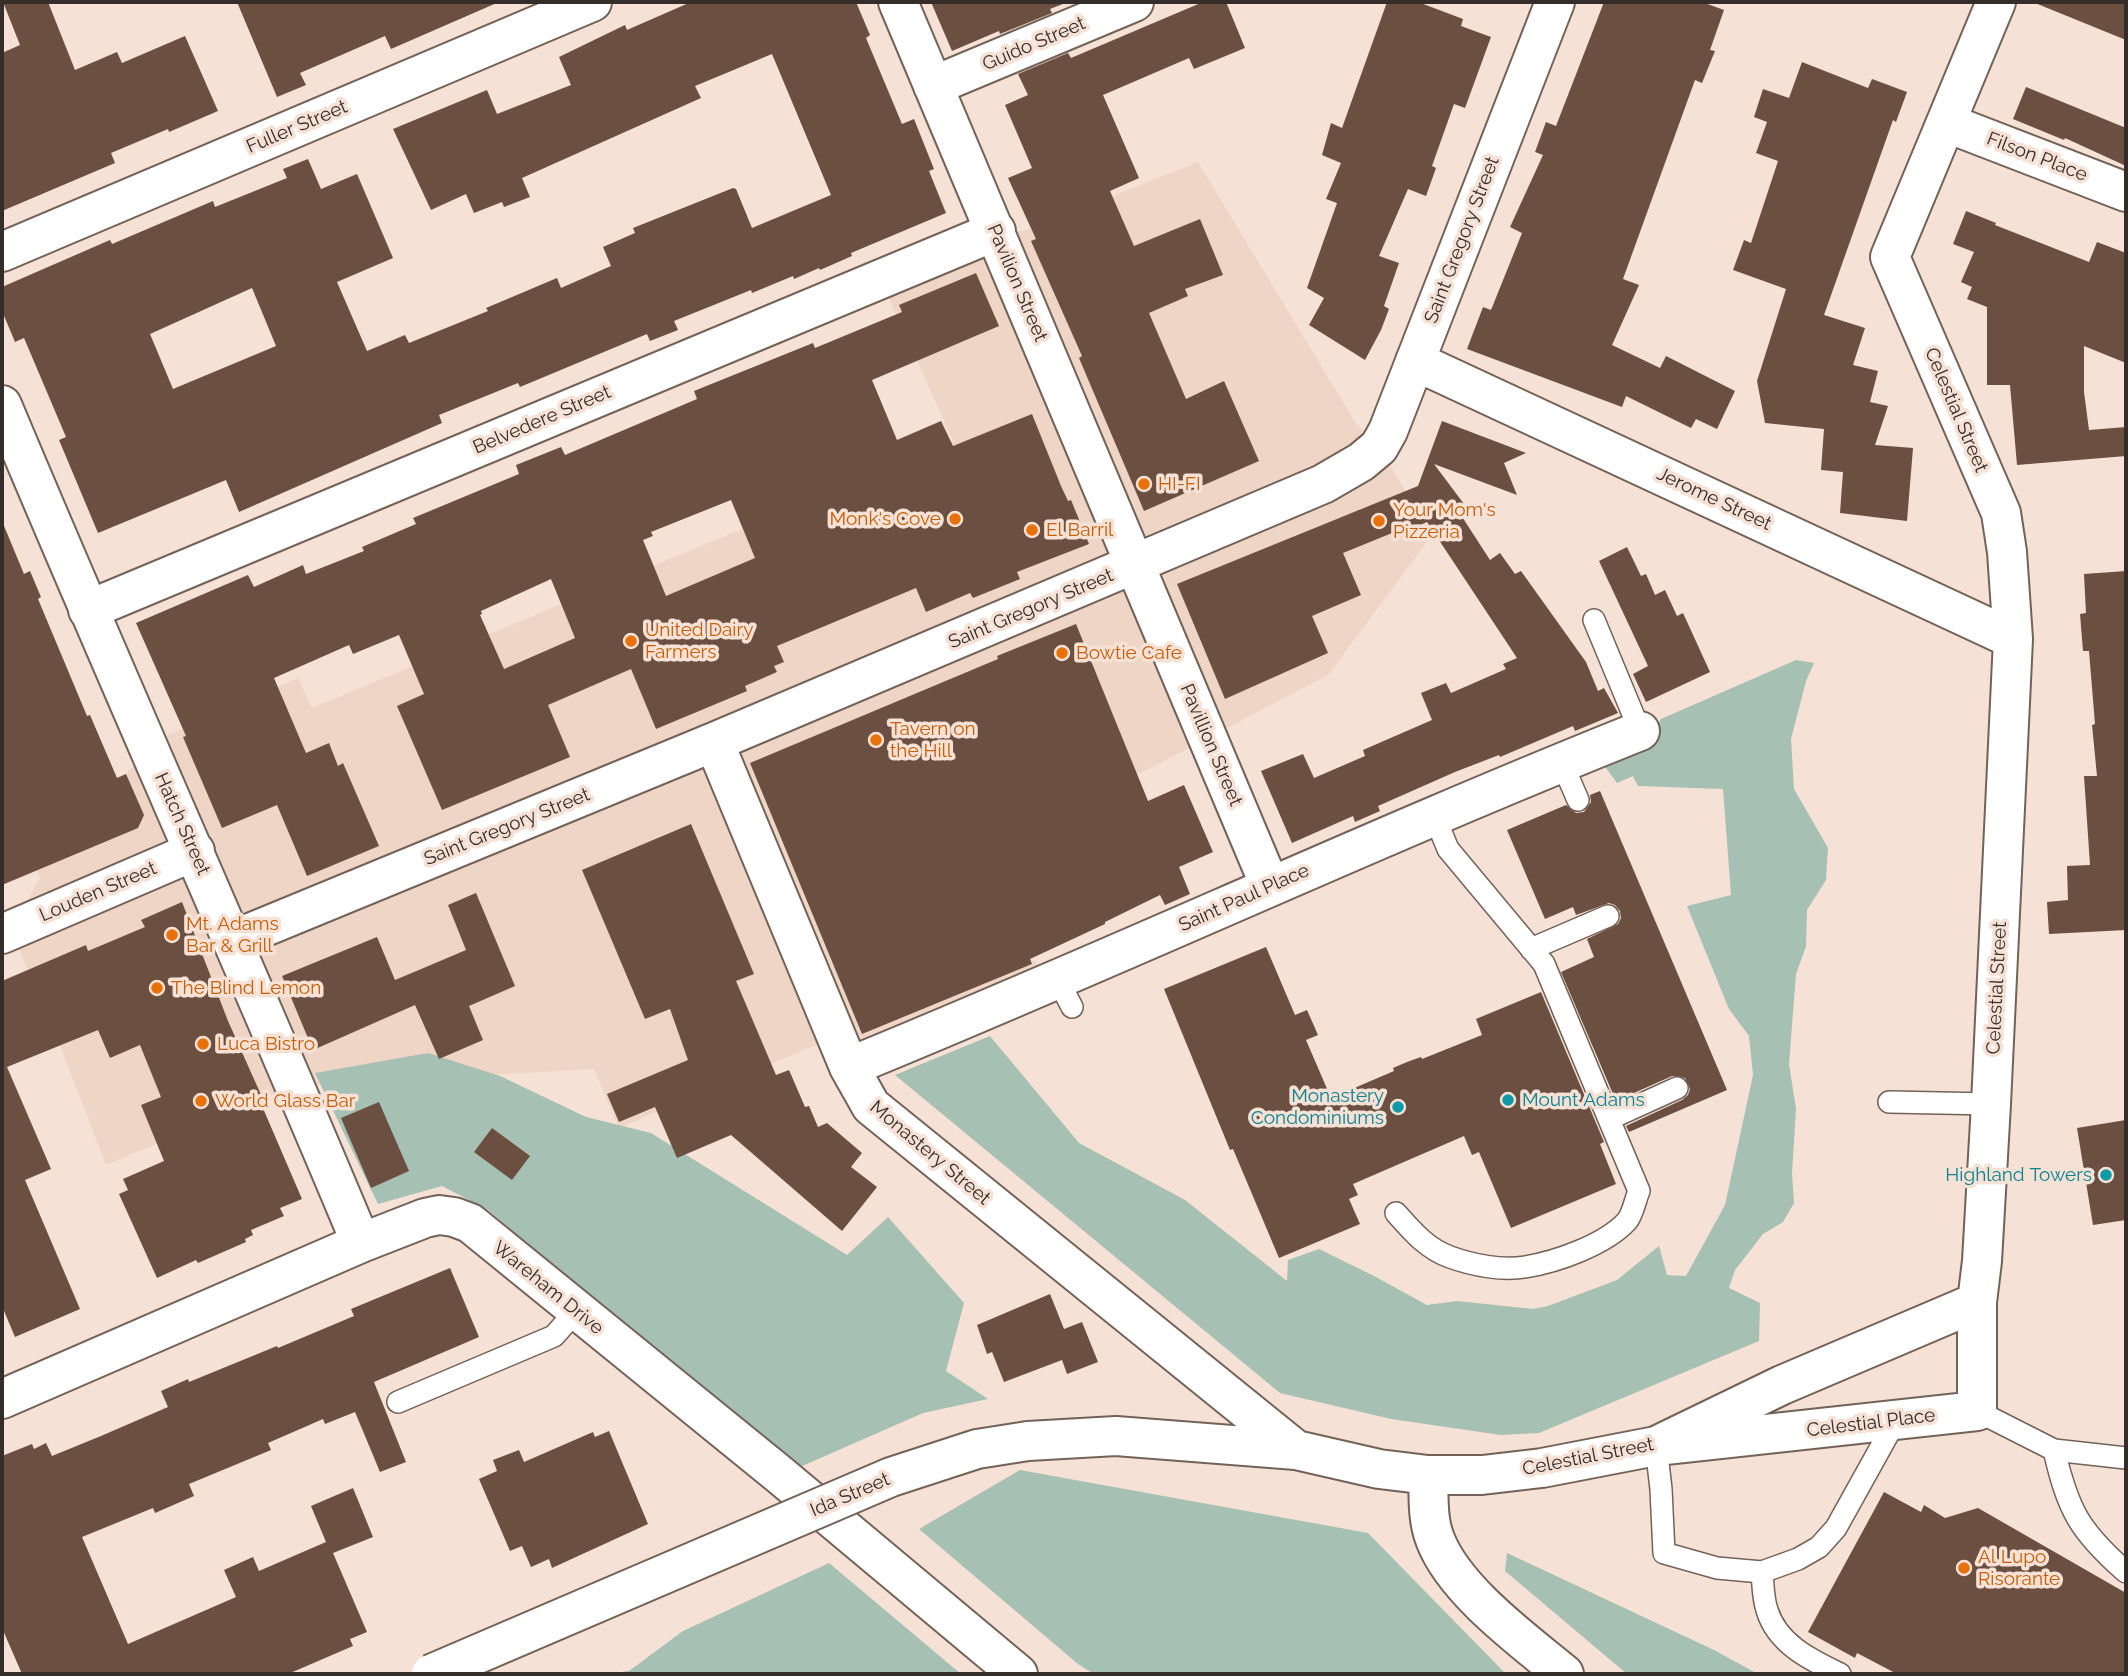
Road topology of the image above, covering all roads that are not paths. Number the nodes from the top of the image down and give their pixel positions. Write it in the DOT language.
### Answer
graph roads {
  1 [pos="592,2"];
  2 [pos="898,2"];
  3 [pos="1134,2"];
  4 [pos="1555,2"];
  5 [pos="1996,2"];
  6 [pos="933,86"];
  7 [pos="1947,123"];
  8 [pos="2126,192"];
  9 [pos="996,231"];
  10 [pos="2,252"];
  11 [pos="1415,360"];
  12 [pos="2,405"];
  13 [pos="1136,565"];
  14 [pos="88,610"];
  15 [pos="1594,620"];
  16 [pos="2012,639"];
  17 [pos="1640,731"];
  18 [pos="715,742"];
  19 [pos="1562,763"];
  20 [pos="1578,800"];
  21 [pos="1434,815"];
  22 [pos="195,852"];
  23 [pos="1270,886"];
  24 [pos="1608,916"];
  25 [pos="2,934"];
  26 [pos="233,940"];
  27 [pos="1531,949"];
  28 [pos="849,1067"];
  29 [pos="1677,1088"];
  30 [pos="1889,1102"];
  31 [pos="1992,1104"];
  32 [pos="1609,1119"];
  33 [pos="1396,1213"];
  34 [pos="361,1243"];
  35 [pos="1977,1302"];
  36 [pos="576,1311"];
  37 [pos="2,1399"];
  38 [pos="398,1402"];
  39 [pos="1977,1411"];
  40 [pos="1896,1420"];
  41 [pos="1656,1446"];
  42 [pos="1296,1450"];
  43 [pos="2054,1450"];
  44 [pos="2126,1458"];
  45 [pos="1428,1475"];
  46 [pos="1762,1572"];
  47 [pos="2126,1572"];
  48 [pos="431,1674"];
  49 [pos="1018,1674"];
  50 [pos="1564,1674"];
  51 [pos="1840,1674"];
  1 -- 10 [label="street, Fuller Street"];
  2 -- 6 [label="street, Pavilion Street"];
  3 -- 6 [label="street, Guido Street"];
  4 -- 11 [label="street, Saint Gregory Street"];
  5 -- 7 [label="street, Celestial Street"];
  6 -- 9 [label="street, Pavilion Street"];
  7 -- 8 [label="street, Filson Place"];
  7 -- 16 [label="street, Celestial Street"];
  9 -- 13 [label="street, Pavilion Street"];
  9 -- 14 [label="street, Belvedere Street"];
  11 -- 13 [label="street, Saint Gregory Street"];
  11 -- 16 [label="street, Jerome Street"];
  12 -- 14 [label="street, Hatch Street"];
  13 -- 18 [label="street, Saint Gregory Street"];
  13 -- 23 [label="street, Pavillion Street"];
  14 -- 22 [label="street, Hatch Street"];
  15 -- 17 [label="lane"];
  16 -- 31 [label="street, Celestial Street"];
  17 -- 19 [label="street, Saint Paul Place"];
  18 -- 26 [label="street, Saint Gregory Street"];
  18 -- 28 [label="street, Monastery Street"];
  19 -- 20 [label="lane"];
  19 -- 21 [label="street, Saint Paul Place"];
  21 -- 23 [label="street, Saint Paul Place"];
  21 -- 27 [label="lane"];
  22 -- 25 [label="street, Louden Street"];
  22 -- 26 [label="street, Hatch Street"];
  23 -- 28 [label="street, Saint Paul Place"];
  24 -- 27 [label="lane"];
  26 -- 34 [label="street, Hatch Street"];
  27 -- 32 [label="lane"];
  28 -- 42 [label="street, Monastery Street"];
  29 -- 32 [label="lane"];
  30 -- 31 [label="lane"];
  31 -- 35 [label="street, Celestial Street"];
  32 -- 33 [label="lane"];
  34 -- 36 [label="street, Wareham Drive"];
  34 -- 37 [label="street, Wareham Drive"];
  35 -- 39 [label="street"];
  35 -- 41 [label="street, Celestial Street"];
  36 -- 38 [label="lane"];
  36 -- 49 [label="street, Wareham Drive"];
  39 -- 40 [label="street, Celestial Place"];
  39 -- 43 [label="lane"];
  40 -- 41 [label="street, Celestial Place"];
  40 -- 46 [label="lane"];
  41 -- 45 [label="street, Celestial Street"];
  41 -- 46 [label="lane"];
  42 -- 45 [label="street, Celestial Street"];
  42 -- 48 [label="street, Ida Street, bridge"];
  43 -- 44 [label="lane"];
  43 -- 47 [label="lane"];
  45 -- 50 [label="street"];
  46 -- 51 [label="lane"];
}
